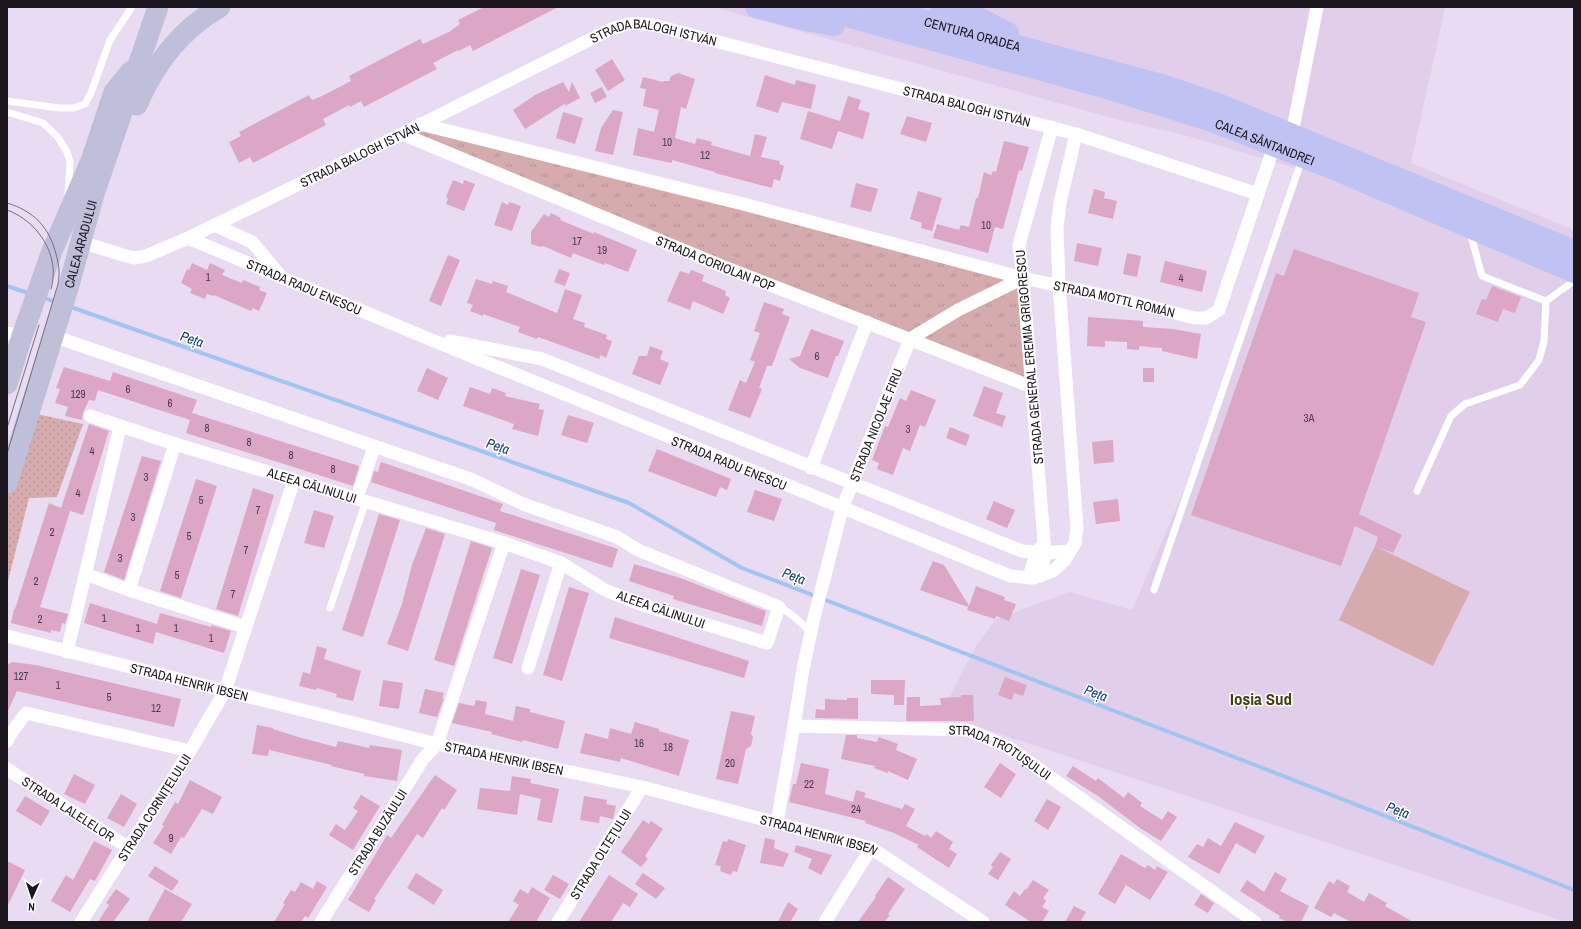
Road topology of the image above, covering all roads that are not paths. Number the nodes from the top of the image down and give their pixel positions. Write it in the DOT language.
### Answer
graph roads {
  1 [pos="132,7"];
  2 [pos="158,7"];
  3 [pos="220,7"];
  4 [pos="756,7"];
  5 [pos="814,7"];
  6 [pos="873,7"];
  7 [pos="942,7"];
  8 [pos="1317,7"];
  9 [pos="946,42"];
  10 [pos="1048,54"];
  11 [pos="140,60"];
  12 [pos="7,101"];
  13 [pos="7,112"];
  14 [pos="420,124"];
  15 [pos="1052,127"];
  16 [pos="402,134"];
  17 [pos="1076,134"];
  18 [pos="1283,140"];
  19 [pos="1302,157"];
  20 [pos="105,164"];
  21 [pos="1258,194"];
  22 [pos="66,216"];
  23 [pos="214,225"];
  24 [pos="1469,226"];
  25 [pos="188,238"];
  26 [pos="81,242"];
  27 [pos="1574,251"];
  28 [pos="1574,272"];
  29 [pos="280,275"];
  30 [pos="1023,278"];
  31 [pos="1574,281"];
  32 [pos="1059,285"];
  33 [pos="1546,302"];
  34 [pos="866,322"];
  35 [pos="19,329"];
  36 [pos="54,332"];
  37 [pos="421,336"];
  38 [pos="910,339"];
  39 [pos="7,384"];
  40 [pos="1032,387"];
  41 [pos="90,416"];
  42 [pos="120,427"];
  43 [pos="175,444"];
  44 [pos="374,447"];
  45 [pos="811,468"];
  46 [pos="294,480"];
  47 [pos="7,483"];
  48 [pos="851,484"];
  49 [pos="1417,491"];
  50 [pos="361,500"];
  51 [pos="842,510"];
  52 [pos="504,543"];
  53 [pos="1042,550"];
  54 [pos="1070,551"];
  55 [pos="561,563"];
  56 [pos="85,574"];
  57 [pos="1035,577"];
  58 [pos="129,590"];
  59 [pos="1154,590"];
  60 [pos="779,607"];
  61 [pos="330,608"];
  62 [pos="245,627"];
  63 [pos="811,633"];
  64 [pos="7,636"];
  65 [pos="67,652"];
  66 [pos="528,668"];
  67 [pos="225,691"];
  68 [pos="794,726"];
  69 [pos="7,741"];
  70 [pos="437,744"];
  71 [pos="190,751"];
  72 [pos="7,769"];
  73 [pos="642,787"];
  74 [pos="777,822"];
  75 [pos="129,848"];
  76 [pos="871,848"];
  77 [pos="81,922"];
  78 [pos="321,922"];
  79 [pos="558,922"];
  80 [pos="825,922"];
  81 [pos="983,922"];
  82 [pos="1255,922"];
  1 -- 12 [label="lane"];
  2 -- 11 [label="main road, CALEA ARADULUI"];
  3 -- 20 [label="main road"];
  4 -- 9 [label="highway"];
  5 -- 9 [label="highway, CENTURA ORADEA"];
  6 -- 10 [label="highway, CENTURA ORADEA"];
  7 -- 10 [label="highway"];
  8 -- 18 [label="street"];
  9 -- 18 [label="highway, CALEA SÂNTANDREI"];
  10 -- 18 [label="highway, CALEA SÂNTANDREI"];
  11 -- 20 [label="main road, CALEA ARADULUI"];
  11 -- 22 [label="main road, CALEA ARADULUI"];
  13 -- 22 [label="lane"];
  14 -- 15 [label="street, STRADA BALOGH ISTVÁN"];
  14 -- 16 [label="street, STRADA BALOGH ISTVÁN"];
  14 -- 30 [label="street"];
  15 -- 17 [label="street, STRADA BALOGH ISTVÁN"];
  15 -- 30 [label="street, STRADA GENERAL EREMIA GRIGORESCU"];
  16 -- 23 [label="street, STRADA BALOGH ISTVÁN"];
  16 -- 34 [label="street, STRADA CORIOLAN POP"];
  17 -- 21 [label="street, STRADA BALOGH ISTVÁN"];
  17 -- 32 [label="street"];
  18 -- 19 [label="highway, CALEA SÂNTANDREI"];
  18 -- 21 [label="street"];
  18 -- 27 [label="highway, CALEA SÂNTANDREI"];
  19 -- 24 [label="highway, CALEA SÂNTANDREI"];
  19 -- 59 [label="lane"];
  20 -- 26 [label="main road, CALEA ARADULUI"];
  21 -- 32 [label="street, STRADA MOTTL ROMÁN"];
  22 -- 35 [label="main road, CALEA ARADULUI"];
  23 -- 25 [label="street, STRADA BALOGH ISTVÁN"];
  23 -- 29 [label="street"];
  24 -- 28 [label="highway, CALEA SÂNTANDREI"];
  24 -- 33 [label="lane"];
  25 -- 26 [label="street, STRADA BALOGH ISTVÁN"];
  25 -- 29 [label="street, STRADA RADU ENESCU"];
  26 -- 36 [label="main road, CALEA ARADULUI"];
  29 -- 37 [label="street, STRADA RADU ENESCU"];
  30 -- 32 [label="street, STRADA MOTTL ROMÁN"];
  30 -- 38 [label="street"];
  30 -- 40 [label="street, STRADA GENERAL EREMIA GRIGORESCU"];
  31 -- 33 [label="lane"];
  32 -- 54 [label="street"];
  33 -- 49 [label="lane"];
  34 -- 38 [label="street, STRADA CORIOLAN POP"];
  34 -- 45 [label="street"];
  35 -- 39 [label="main road, CALEA ARADULUI"];
  36 -- 44 [label="street"];
  36 -- 47 [label="main road, CALEA ARADULUI"];
  37 -- 45 [label="street, STRADA RADU ENESCU"];
  37 -- 51 [label="street, STRADA RADU ENESCU"];
  38 -- 40 [label="street, STRADA CORIOLAN POP"];
  38 -- 48 [label="street, STRADA NICOLAE FIRU"];
  40 -- 53 [label="street, STRADA GENERAL EREMIA GRIGORESCU"];
  41 -- 42 [label="street, ALEEA CĂLINULUI"];
  42 -- 43 [label="street, ALEEA CĂLINULUI"];
  42 -- 56 [label="street"];
  43 -- 46 [label="street, ALEEA CĂLINULUI"];
  43 -- 58 [label="street"];
  44 -- 50 [label="street"];
  44 -- 60 [label="street"];
  45 -- 48 [label="street, STRADA RADU ENESCU"];
  46 -- 50 [label="street, ALEEA CĂLINULUI"];
  46 -- 62 [label="street, STRADA CORNIȚELULUI"];
  48 -- 51 [label="street, STRADA NICOLAE FIRU"];
  48 -- 53 [label="street, STRADA RADU ENESCU"];
  50 -- 52 [label="street, ALEEA CĂLINULUI"];
  50 -- 61 [label="lane"];
  51 -- 57 [label="street, STRADA RADU ENESCU"];
  51 -- 63 [label="street, STRADA NICOLAE FIRU"];
  52 -- 55 [label="street, ALEEA CĂLINULUI"];
  52 -- 70 [label="street"];
  53 -- 54 [label="street, STRADA RADU ENESCU"];
  53 -- 57 [label="street, STRADA GENERAL EREMIA GRIGORESCU"];
  54 -- 57 [label="street"];
  55 -- 60 [label="street, ALEEA CĂLINULUI"];
  55 -- 66 [label="street"];
  56 -- 58 [label="street"];
  56 -- 65 [label="street"];
  58 -- 62 [label="street"];
  60 -- 63 [label="lane"];
  62 -- 67 [label="street, STRADA CORNIȚELULUI"];
  63 -- 68 [label="street, STRADA NICOLAE FIRU"];
  64 -- 65 [label="street, STRADA HENRIK IBSEN"];
  65 -- 67 [label="street, STRADA HENRIK IBSEN"];
  67 -- 70 [label="street, STRADA HENRIK IBSEN"];
  67 -- 71 [label="street, STRADA CORNIȚELULUI"];
  68 -- 74 [label="street"];
  68 -- 82 [label="street, STRADA TROTUȘULUI"];
  69 -- 71 [label="street"];
  70 -- 73 [label="street, STRADA HENRIK IBSEN"];
  70 -- 78 [label="street, STRADA BUZĂULUI"];
  71 -- 75 [label="street, STRADA CORNIȚELULUI"];
  72 -- 75 [label="street, STRADA LALELELOR"];
  73 -- 74 [label="street, STRADA HENRIK IBSEN"];
  73 -- 79 [label="street, STRADA OLTEȚULUI"];
  74 -- 76 [label="street, STRADA HENRIK IBSEN"];
  75 -- 77 [label="street, STRADA CORNIȚELULUI"];
  76 -- 80 [label="street"];
  76 -- 81 [label="street, STRADA HENRIK IBSEN"];
}
